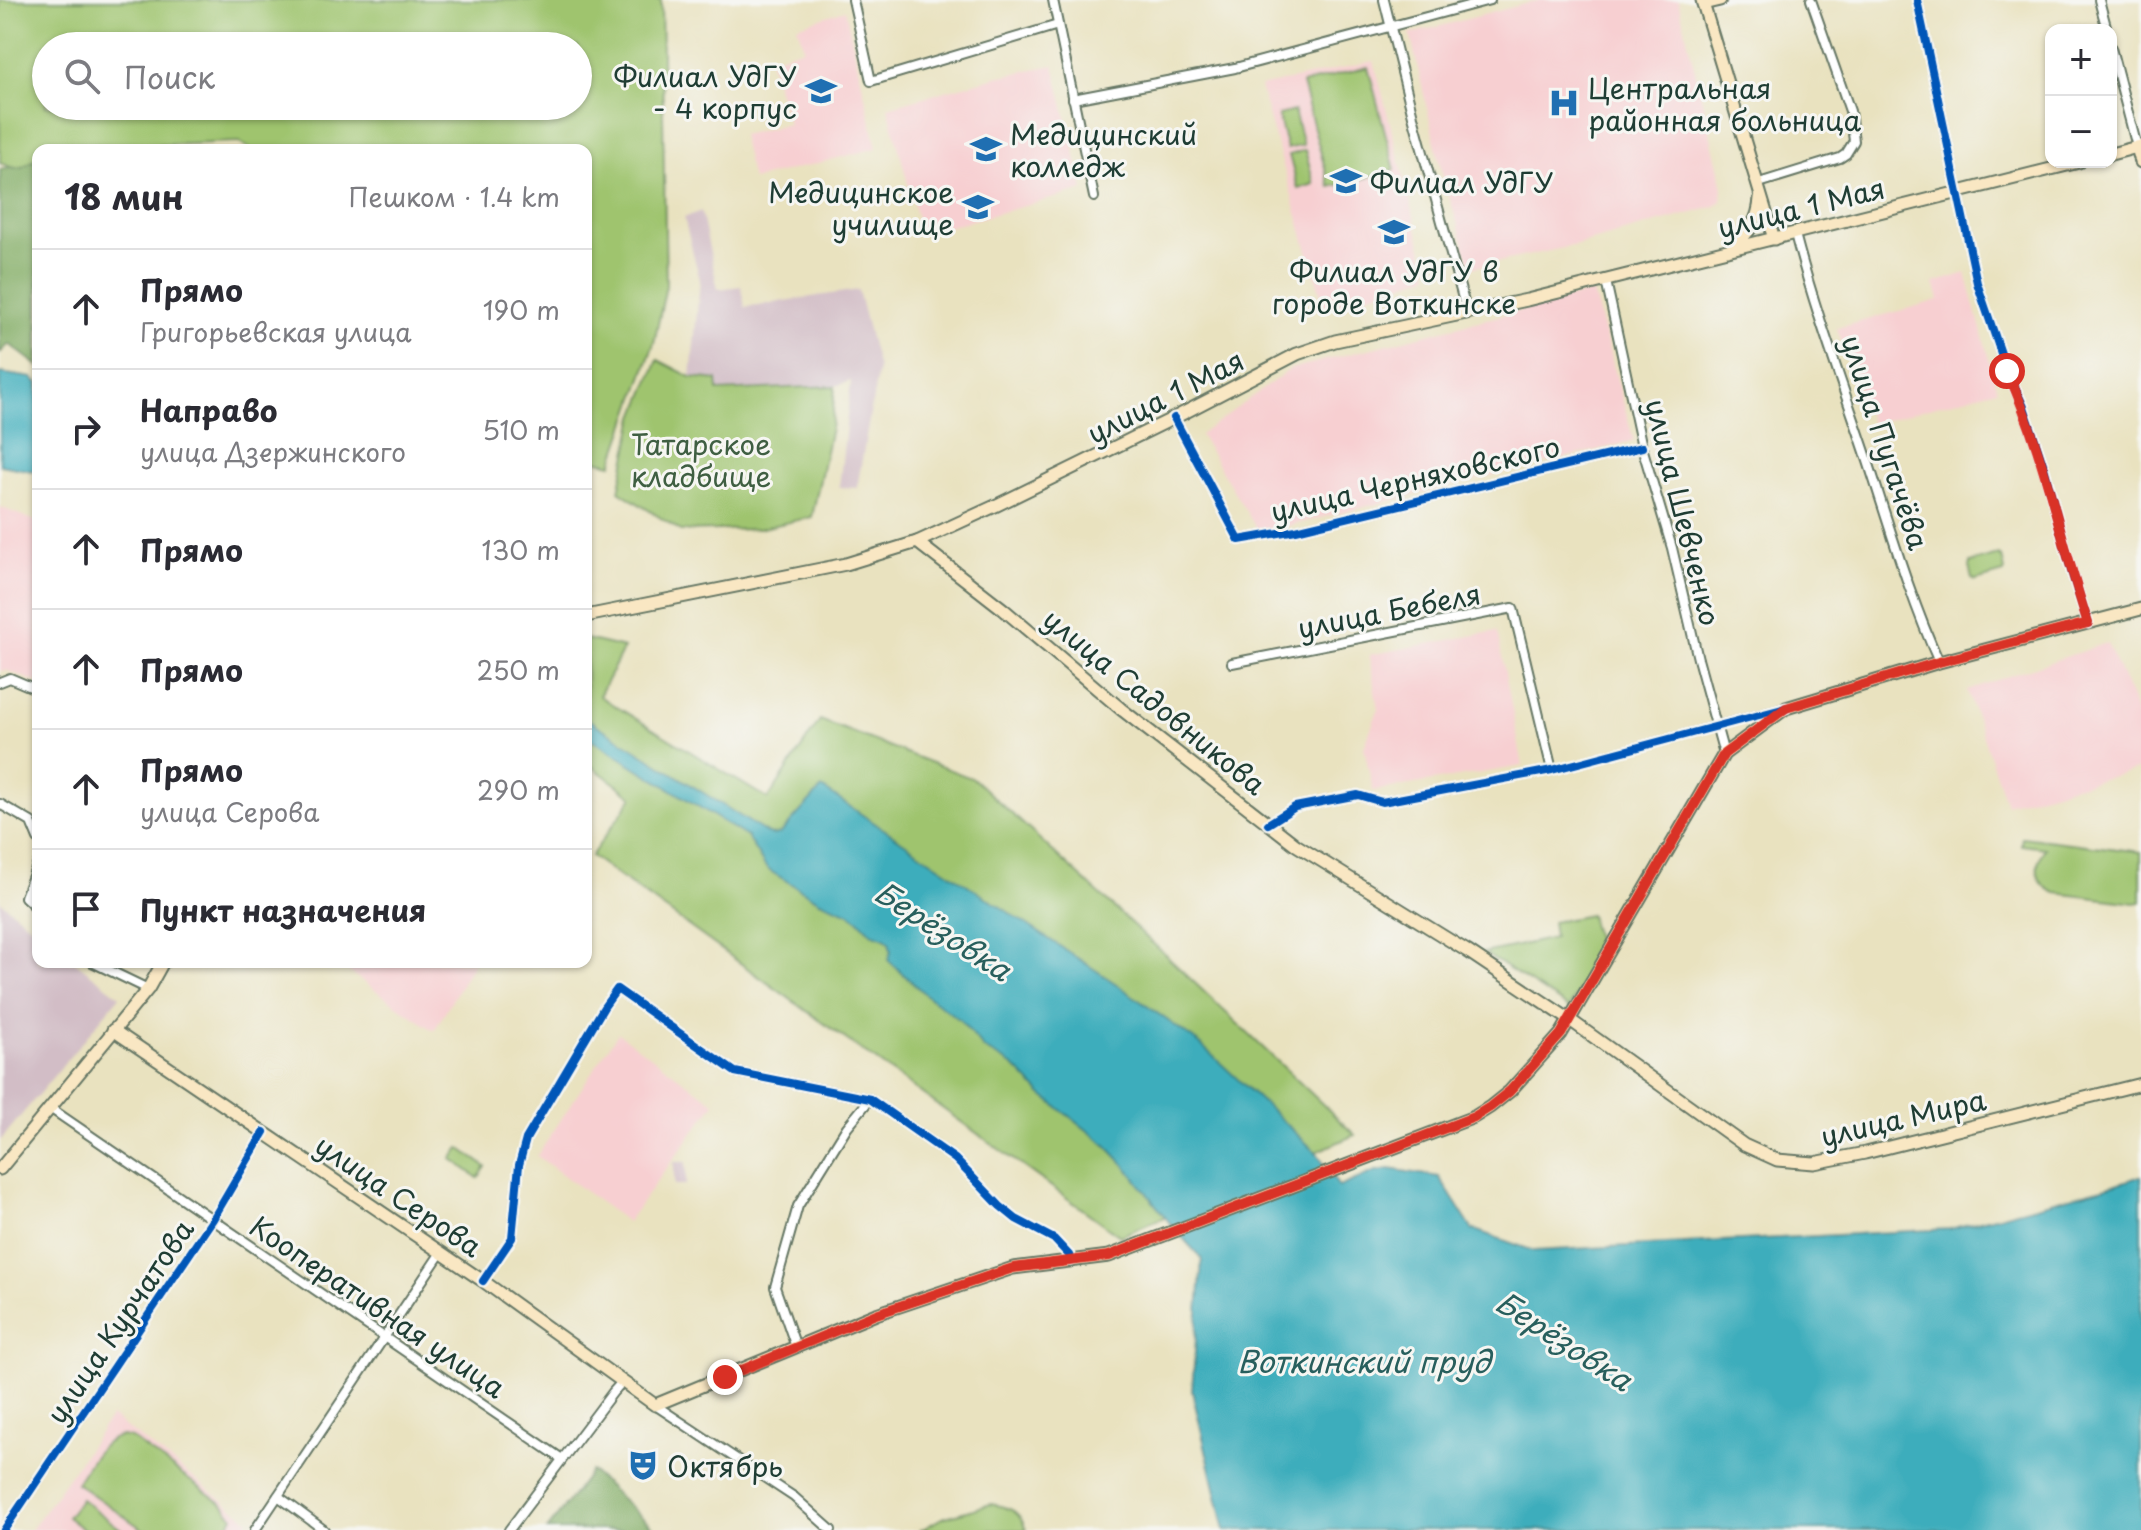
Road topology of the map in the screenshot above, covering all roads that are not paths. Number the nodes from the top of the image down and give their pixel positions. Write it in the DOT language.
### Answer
graph roads {
  1 [pos="853,0"];
  2 [pos="1053,0"];
  3 [pos="1384,0"];
  4 [pos="1490,0"];
  5 [pos="1720,0"];
  6 [pos="1811,0"];
  7 [pos="1917,0"];
  8 [pos="2099,0"];
  9 [pos="1702,2"];
  10 [pos="2105,24"];
  11 [pos="1058,25"];
  12 [pos="1392,26"];
  13 [pos="2117,69"];
  14 [pos="1073,99"];
  15 [pos="2139,146"];
  16 [pos="2117,152"];
  17 [pos="2141,162"];
  18 [pos="2055,168"];
  19 [pos="1759,186"];
  20 [pos="1959,192"];
  21 [pos="1094,197"];
  22 [pos="1795,234"];
  23 [pos="1774,239"];
  24 [pos="1728,250"];
  25 [pos="1606,281"];
  26 [pos="1467,313"];
  27 [pos="1174,418"];
  28 [pos="1642,447"];
  29 [pos="917,542"];
  30 [pos="2141,609"];
  31 [pos="592,615"];
  32 [pos="2088,623"];
  33 [pos="1939,662"];
  34 [pos="1232,663"];
  35 [pos="0,682"];
  36 [pos="32,687"];
  37 [pos="1786,708"];
  38 [pos="1716,727"];
  39 [pos="1724,754"];
  40 [pos="1552,770"];
  41 [pos="0,804"];
  42 [pos="32,824"];
  43 [pos="1268,824"];
  44 [pos="32,879"];
  45 [pos="32,903"];
  46 [pos="104,968"];
  47 [pos="160,968"];
  48 [pos="148,989"];
  49 [pos="1570,1020"];
  50 [pos="113,1030"];
  51 [pos="2141,1084"];
  52 [pos="870,1099"];
  53 [pos="50,1108"];
  54 [pos="264,1132"];
  55 [pos="0,1169"];
  56 [pos="213,1219"];
  57 [pos="440,1254"];
  58 [pos="1071,1260"];
  59 [pos="483,1281"];
  60 [pos="386,1338"];
  61 [pos="796,1347"];
  62 [pos="622,1382"];
  63 [pos="655,1405"];
  64 [pos="562,1459"];
  65 [pos="278,1496"];
  66 [pos="4,1530"];
  67 [pos="255,1530"];
  68 [pos="324,1530"];
  69 [pos="509,1530"];
  70 [pos="831,1530"];
  1 -- 11 [label="street"];
  2 -- 11 [label="street"];
  3 -- 12 [label="street"];
  4 -- 12 [label="street"];
  5 -- 9 [label="main road"];
  6 -- 19 [label="street"];
  7 -- 20 [label="street"];
  8 -- 10 [label="street"];
  9 -- 19 [label="main road"];
  11 -- 14 [label="street"];
  12 -- 14 [label="street"];
  12 -- 26 [label="street"];
  13 -- 15 [label="street"];
  14 -- 21 [label="street"];
  15 -- 16 [label="main road"];
  15 -- 17 [label="main road"];
  18 -- 20 [label="main road, улица 1 Мая"];
  19 -- 23 [label="main road"];
  19 -- 24 [label="main road"];
  20 -- 22 [label="main road, улица 1 Мая"];
  20 -- 32 [label="street"];
  22 -- 23 [label="main road, улица 1 Мая"];
  22 -- 33 [label="street, улица Пугачёва"];
  23 -- 24 [label="main road, улица 1 Мая"];
  24 -- 25 [label="main road, улица 1 Мая"];
  25 -- 26 [label="main road, улица 1 Мая"];
  25 -- 28 [label="street, улица Шевченко"];
  26 -- 27 [label="main road, улица 1 Мая"];
  27 -- 28 [label="street, улица Черняховского"];
  27 -- 29 [label="main road, улица 1 Мая"];
  28 -- 38 [label="street, улица Шевченко"];
  29 -- 31 [label="main road, улица 1 Мая"];
  29 -- 43 [label="main road, улица Садовникова"];
  30 -- 32 [label="main road"];
  32 -- 33 [label="main road"];
  33 -- 37 [label="main road"];
  34 -- 40 [label="street, улица Бебеля"];
  35 -- 36 [label="street"];
  37 -- 38 [label="street"];
  37 -- 39 [label="main road"];
  38 -- 39 [label="street, улица Шевченко"];
  38 -- 40 [label="street"];
  39 -- 49 [label="main road"];
  40 -- 43 [label="street"];
  41 -- 42 [label="street"];
  43 -- 49 [label="main road, улица Садовникова"];
  44 -- 45 [label="street"];
  46 -- 48 [label="street"];
  47 -- 48 [label="main road"];
  48 -- 50 [label="main road"];
  49 -- 51 [label="main road, улица Мира"];
  49 -- 58 [label="main road"];
  50 -- 53 [label="main road"];
  50 -- 54 [label="main road, улица Серова"];
  52 -- 58 [label="street"];
  52 -- 59 [label="street"];
  52 -- 61 [label="street"];
  53 -- 55 [label="main road"];
  53 -- 56 [label="street, Кооперативная улица"];
  54 -- 56 [label="street, улица Курчатова"];
  54 -- 57 [label="main road, улица Серова"];
  56 -- 60 [label="street, Кооперативная улица"];
  56 -- 66 [label="street, улица Курчатова"];
  57 -- 59 [label="main road, улица Серова"];
  57 -- 60 [label="street"];
  58 -- 61 [label="main road"];
  59 -- 62 [label="main road, улица Серова"];
  60 -- 64 [label="street, Кооперативная улица"];
  60 -- 65 [label="street"];
  61 -- 63 [label="main road"];
  62 -- 63 [label="main road, улица Серова"];
  62 -- 64 [label="street"];
  63 -- 70 [label="street, улица Серова"];
  64 -- 69 [label="street"];
  65 -- 67 [label="street"];
  65 -- 68 [label="street"];
}
